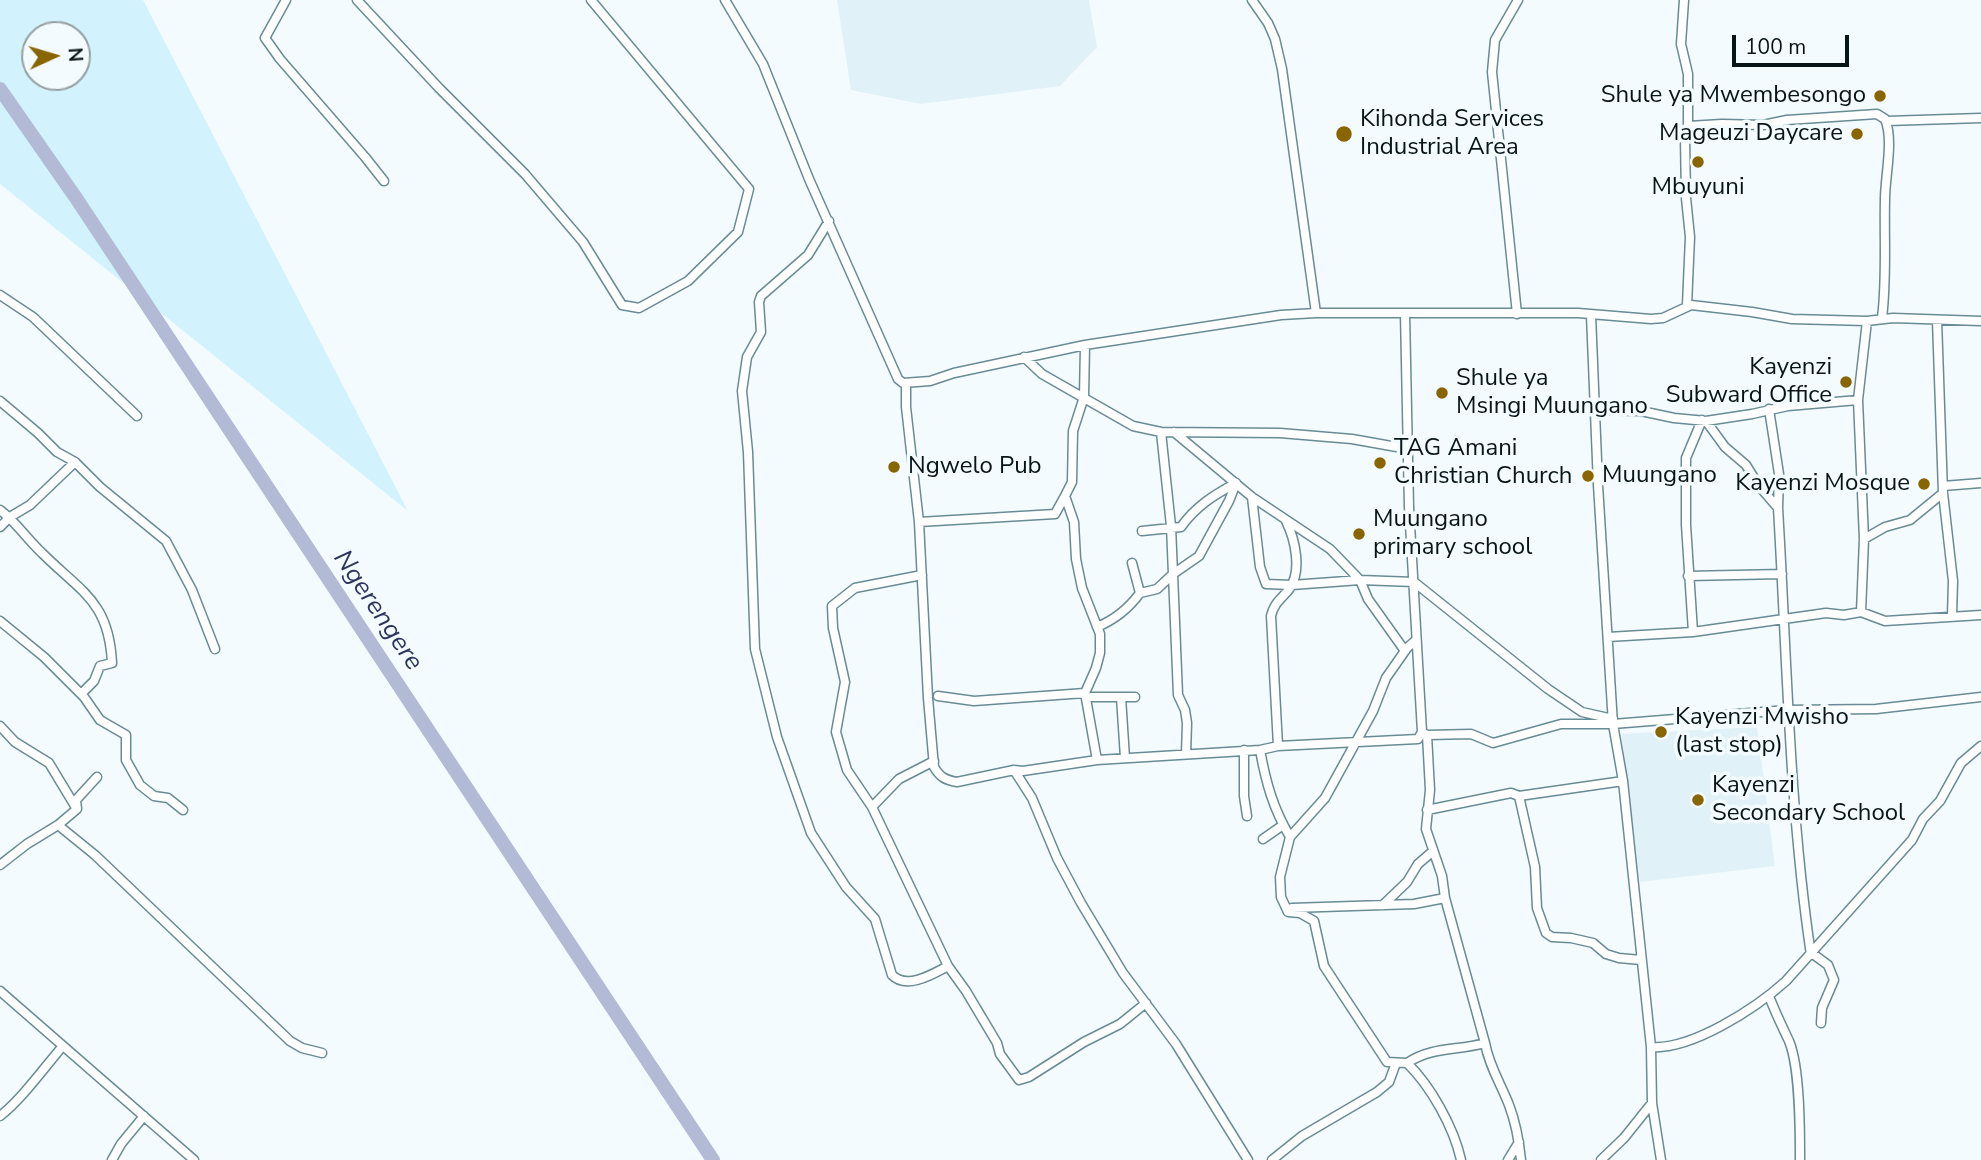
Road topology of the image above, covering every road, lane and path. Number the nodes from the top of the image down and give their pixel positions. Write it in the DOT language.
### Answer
graph roads {
  1 [pos="286,0"];
  2 [pos="358,0"];
  3 [pos="592,0"];
  4 [pos="725,0"];
  5 [pos="1252,0"];
  6 [pos="1518,0"];
  7 [pos="1685,0"];
  8 [pos="1981,118"];
  9 [pos="1887,121"];
  10 [pos="1688,126"];
  11 [pos="384,181"];
  12 [pos="829,221"];
  13 [pos="0,295"];
  14 [pos="1686,305"];
  15 [pos="1316,313"];
  16 [pos="1405,313"];
  17 [pos="1517,314"];
  18 [pos="1591,315"];
  19 [pos="1882,318"];
  20 [pos="1937,320"];
  21 [pos="1867,321"];
  22 [pos="1981,321"];
  23 [pos="1085,345"];
  24 [pos="1024,357"];
  25 [pos="906,384"];
  26 [pos="1084,397"];
  27 [pos="1858,400"];
  28 [pos="0,401"];
  29 [pos="1769,409"];
  30 [pos="1594,410"];
  31 [pos="137,416"];
  32 [pos="1704,420"];
  33 [pos="1161,432"];
  34 [pos="1174,432"];
  35 [pos="1408,449"];
  36 [pos="75,462"];
  37 [pos="1236,483"];
  38 [pos="1981,484"];
  39 [pos="1943,490"];
  40 [pos="1065,496"];
  41 [pos="1252,497"];
  42 [pos="1778,508"];
  43 [pos="0,510"];
  44 [pos="10,517"];
  45 [pos="1286,521"];
  46 [pos="919,522"];
  47 [pos="0,527"];
  48 [pos="1171,529"];
  49 [pos="1142,531"];
  50 [pos="1864,539"];
  51 [pos="1132,563"];
  52 [pos="1173,574"];
  53 [pos="922,575"];
  54 [pos="1782,575"];
  55 [pos="1688,576"];
  56 [pos="1360,580"];
  57 [pos="1414,582"];
  58 [pos="1292,585"];
  59 [pos="1140,593"];
  60 [pos="1861,612"];
  61 [pos="1981,615"];
  62 [pos="1952,616"];
  63 [pos="1784,618"];
  64 [pos="0,621"];
  65 [pos="1097,627"];
  66 [pos="1693,632"];
  67 [pos="1608,637"];
  68 [pos="1416,640"];
  69 [pos="215,649"];
  70 [pos="1405,651"];
  71 [pos="81,694"];
  72 [pos="1088,695"];
  73 [pos="938,696"];
  74 [pos="1121,697"];
  75 [pos="1135,697"];
  76 [pos="1981,698"];
  77 [pos="1787,710"];
  78 [pos="1613,722"];
  79 [pos="0,726"];
  80 [pos="1425,733"];
  81 [pos="1354,743"];
  82 [pos="1278,746"];
  83 [pos="1981,746"];
  84 [pos="1244,750"];
  85 [pos="1260,750"];
  86 [pos="1186,754"];
  87 [pos="1125,758"];
  88 [pos="1097,760"];
  89 [pos="934,761"];
  90 [pos="1014,770"];
  91 [pos="97,777"];
  92 [pos="1623,781"];
  93 [pos="1519,796"];
  94 [pos="872,807"];
  95 [pos="77,808"];
  96 [pos="183,810"];
  97 [pos="1427,810"];
  98 [pos="1247,816"];
  99 [pos="58,825"];
  100 [pos="1283,825"];
  101 [pos="1290,837"];
  102 [pos="1263,839"];
  103 [pos="1432,852"];
  104 [pos="0,865"];
  105 [pos="1444,898"];
  106 [pos="1383,905"];
  107 [pos="1286,908"];
  108 [pos="1811,955"];
  109 [pos="1641,960"];
  110 [pos="948,966"];
  111 [pos="0,991"];
  112 [pos="1769,996"];
  113 [pos="1146,1003"];
  114 [pos="1821,1023"];
  115 [pos="1485,1043"];
  116 [pos="62,1047"];
  117 [pos="1651,1047"];
  118 [pos="322,1053"];
  119 [pos="1396,1063"];
  120 [pos="1408,1063"];
  121 [pos="1652,1103"];
  122 [pos="0,1116"];
  123 [pos="144,1116"];
  124 [pos="1519,1142"];
  125 [pos="112,1160"];
  126 [pos="194,1160"];
  127 [pos="1248,1160"];
  128 [pos="1272,1160"];
  129 [pos="1461,1160"];
  130 [pos="1508,1160"];
  131 [pos="1521,1160"];
  132 [pos="1601,1160"];
  133 [pos="1661,1160"];
  134 [pos="1800,1160"];
  1 -- 11 [label="street"];
  2 -- 3 [label="street"];
  4 -- 12 [label="street"];
  5 -- 15 [label="street"];
  6 -- 17 [label="street"];
  7 -- 10 [label="street"];
  8 -- 9 [label="street"];
  9 -- 10 [label="street"];
  9 -- 19 [label="street"];
  10 -- 14 [label="street"];
  12 -- 25 [label="street"];
  12 -- 110 [label="street"];
  13 -- 31 [label="street"];
  14 -- 18 [label="street"];
  14 -- 21 [label="street"];
  15 -- 16 [label="street"];
  15 -- 23 [label="street"];
  16 -- 17 [label="street"];
  16 -- 35 [label="street"];
  17 -- 18 [label="street"];
  18 -- 30 [label="street"];
  19 -- 20 [label="street"];
  19 -- 21 [label="street"];
  20 -- 22 [label="street"];
  20 -- 39 [label="street"];
  21 -- 27 [label="street"];
  23 -- 24 [label="street"];
  23 -- 26 [label="street"];
  24 -- 25 [label="street"];
  24 -- 26 [label="street"];
  25 -- 46 [label="street"];
  26 -- 33 [label="street"];
  26 -- 40 [label="street"];
  27 -- 29 [label="street"];
  27 -- 50 [label="street"];
  28 -- 36 [label="street"];
  29 -- 32 [label="street"];
  29 -- 42 [label="street"];
  30 -- 32 [label="street"];
  30 -- 67 [label="street"];
  32 -- 42 [label="street"];
  32 -- 55 [label="street"];
  33 -- 34 [label="street"];
  33 -- 48 [label="street"];
  34 -- 35 [label="street"];
  34 -- 37 [label="street"];
  35 -- 57 [label="street"];
  36 -- 44 [label="street"];
  36 -- 69 [label="street"];
  37 -- 41 [label="street"];
  37 -- 48 [label="street"];
  37 -- 52 [label="street"];
  38 -- 39 [label="street"];
  39 -- 50 [label="street"];
  39 -- 62 [label="street"];
  40 -- 46 [label="street"];
  40 -- 65 [label="street"];
  41 -- 45 [label="street"];
  41 -- 58 [label="street"];
  42 -- 54 [label="street"];
  43 -- 44 [label="street"];
  44 -- 47 [label="street"];
  44 -- 71 [label="street"];
  45 -- 56 [label="street"];
  45 -- 58 [label="street"];
  46 -- 53 [label="street"];
  48 -- 49 [label="street"];
  48 -- 52 [label="street"];
  50 -- 60 [label="street"];
  51 -- 59 [label="street"];
  52 -- 59 [label="street"];
  52 -- 86 [label="street"];
  53 -- 89 [label="street"];
  53 -- 94 [label="street"];
  54 -- 55 [label="street"];
  54 -- 63 [label="street"];
  55 -- 66 [label="street"];
  56 -- 57 [label="street"];
  56 -- 58 [label="street"];
  56 -- 70 [label="street"];
  57 -- 68 [label="street"];
  57 -- 78 [label="street"];
  58 -- 82 [label="street"];
  59 -- 65 [label="street"];
  60 -- 62 [label="street"];
  60 -- 63 [label="street"];
  61 -- 62 [label="street"];
  63 -- 66 [label="street"];
  63 -- 77 [label="street"];
  64 -- 71 [label="street"];
  65 -- 72 [label="street"];
  66 -- 67 [label="street"];
  67 -- 78 [label="street"];
  68 -- 70 [label="street"];
  68 -- 80 [label="street"];
  70 -- 81 [label="street"];
  71 -- 96 [label="street"];
  72 -- 73 [label="street"];
  72 -- 74 [label="street"];
  72 -- 88 [label="street"];
  74 -- 75 [label="street"];
  74 -- 87 [label="street"];
  76 -- 77 [label="street"];
  77 -- 78 [label="street"];
  77 -- 108 [label="street"];
  78 -- 80 [label="street"];
  78 -- 92 [label="street"];
  79 -- 95 [label="street"];
  80 -- 81 [label="street"];
  80 -- 97 [label="street"];
  81 -- 82 [label="street"];
  81 -- 101 [label="street"];
  82 -- 85 [label="street"];
  83 -- 108 [label="street"];
  84 -- 85 [label="street"];
  84 -- 86 [label="street"];
  84 -- 98 [label="street"];
  85 -- 100 [label="street"];
  86 -- 87 [label="street"];
  87 -- 88 [label="street"];
  88 -- 90 [label="street"];
  89 -- 90 [label="street"];
  89 -- 94 [label="street"];
  90 -- 113 [label="street"];
  91 -- 95 [label="street"];
  92 -- 93 [label="street"];
  92 -- 109 [label="street"];
  93 -- 97 [label="street"];
  93 -- 109 [label="street"];
  94 -- 110 [label="street"];
  95 -- 99 [label="street"];
  97 -- 103 [label="street"];
  99 -- 104 [label="street"];
  99 -- 118 [label="street"];
  100 -- 101 [label="street"];
  100 -- 102 [label="street"];
  101 -- 107 [label="street"];
  103 -- 105 [label="street"];
  103 -- 106 [label="street"];
  105 -- 106 [label="street"];
  105 -- 115 [label="street"];
  106 -- 107 [label="street"];
  107 -- 119 [label="street"];
  108 -- 112 [label="street"];
  108 -- 114 [label="street"];
  109 -- 117 [label="street"];
  110 -- 113 [label="street"];
  111 -- 116 [label="street"];
  112 -- 117 [label="street"];
  112 -- 134 [label="street"];
  113 -- 127 [label="street"];
  115 -- 120 [label="street"];
  115 -- 124 [label="street"];
  116 -- 122 [label="street"];
  116 -- 123 [label="street"];
  117 -- 121 [label="street"];
  119 -- 120 [label="street"];
  119 -- 128 [label="street"];
  120 -- 129 [label="street"];
  121 -- 132 [label="street"];
  121 -- 133 [label="street"];
  123 -- 125 [label="street"];
  123 -- 126 [label="street"];
  124 -- 130 [label="street"];
  124 -- 131 [label="street"];
}
